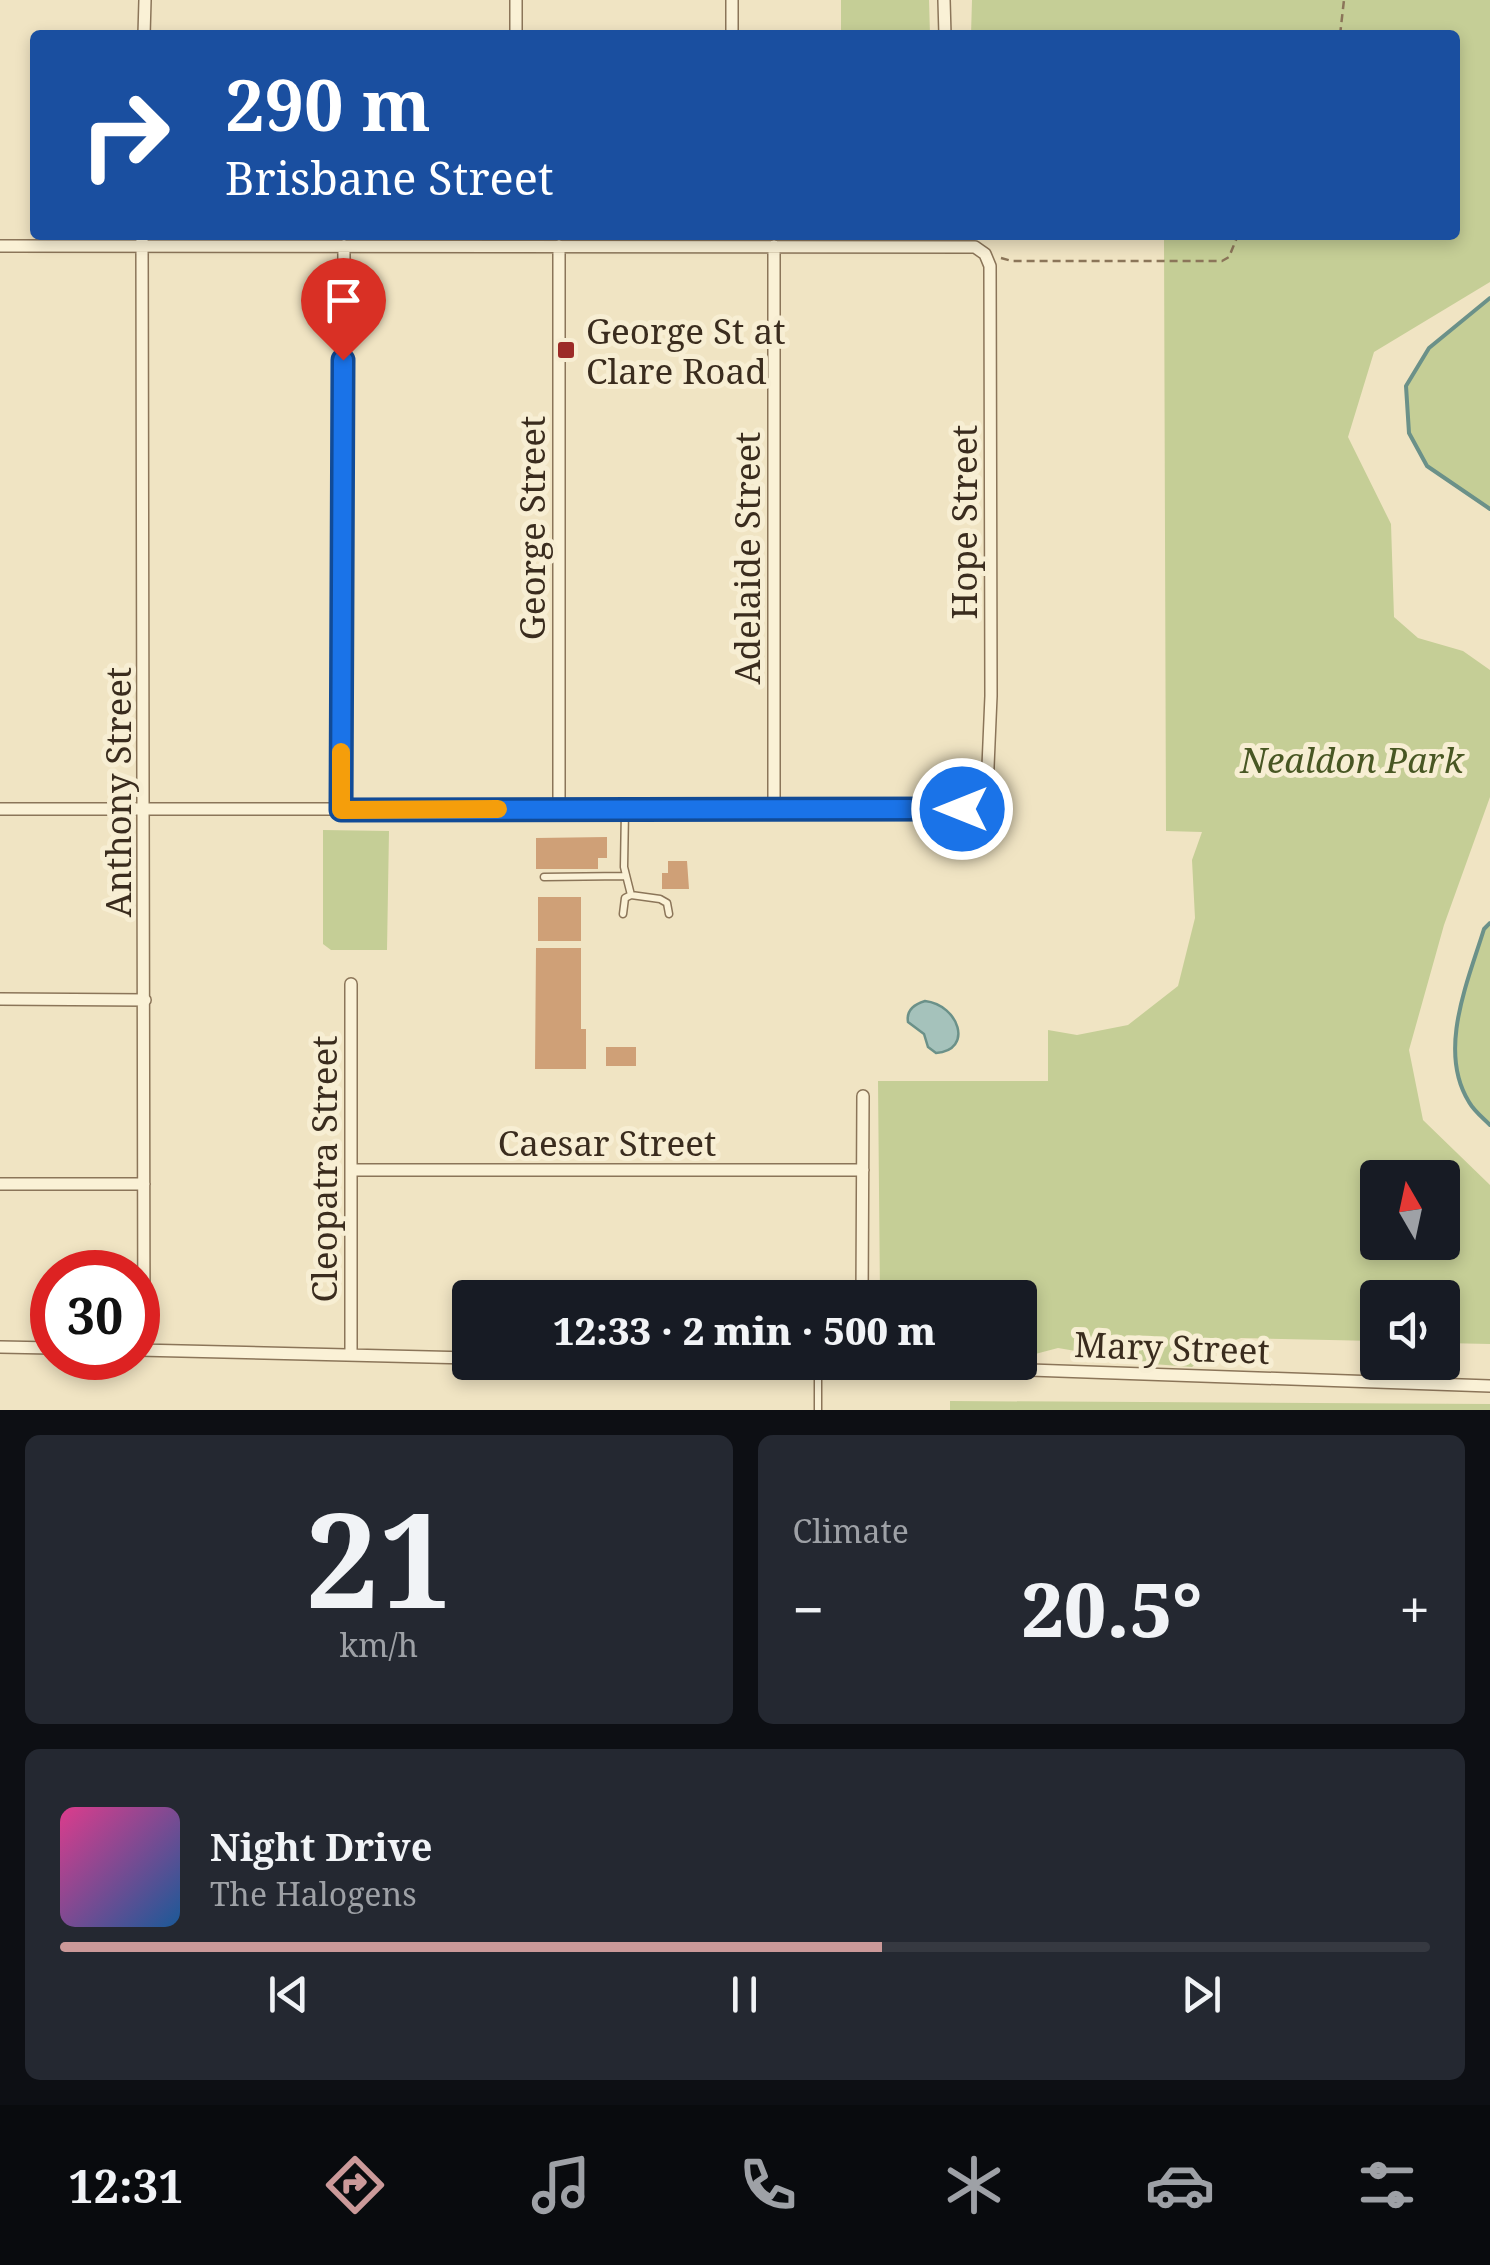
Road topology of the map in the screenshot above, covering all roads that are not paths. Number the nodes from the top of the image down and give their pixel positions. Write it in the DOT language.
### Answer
graph roads {
  1 [pos="145,0"];
  2 [pos="516,0"];
  3 [pos="732,0"];
  4 [pos="944,0"];
  5 [pos="144,30"];
  6 [pos="516,30"];
  7 [pos="732,30"];
  8 [pos="945,30"];
  9 [pos="142,240"];
  10 [pos="516,241"];
  11 [pos="731,241"];
  12 [pos="954,241"];
  13 [pos="0,246"];
  14 [pos="344,246"];
  15 [pos="559,246"];
  16 [pos="774,246"];
  17 [pos="0,809"];
  18 [pos="145,809"];
  19 [pos="559,809"];
  20 [pos="625,809"];
  21 [pos="774,809"];
  22 [pos="341,810"];
  23 [pos="625,876"];
  24 [pos="544,877"];
  25 [pos="631,895"];
  26 [pos="623,914"];
  27 [pos="669,914"];
  28 [pos="351,984"];
  29 [pos="0,1000"];
  30 [pos="145,1000"];
  31 [pos="863,1096"];
  32 [pos="351,1170"];
  33 [pos="863,1170"];
  34 [pos="0,1184"];
  35 [pos="144,1184"];
  36 [pos="143,1250"];
  37 [pos="862,1280"];
  38 [pos="0,1347"];
  39 [pos="30,1348"];
  40 [pos="160,1350"];
  41 [pos="351,1355"];
  42 [pos="452,1358"];
  43 [pos="1037,1370"];
  44 [pos="818,1380"];
  45 [pos="1490,1386"];
  46 [pos="818,1410"];
  1 -- 5 [label="street"];
  2 -- 6 [label="street"];
  3 -- 7 [label="street"];
  4 -- 8 [label="street"];
  9 -- 13 [label="street"];
  9 -- 14 [label="street"];
  9 -- 18 [label="street, Anthony Street"];
  10 -- 14 [label="street"];
  10 -- 15 [label="street"];
  11 -- 15 [label="street"];
  11 -- 16 [label="street"];
  12 -- 16 [label="street"];
  12 -- 21 [label="street, Hope Street"];
  14 -- 22 [label="street"];
  15 -- 19 [label="street, George Street"];
  16 -- 21 [label="street, Adelaide Street"];
  17 -- 18 [label="street"];
  18 -- 22 [label="street"];
  18 -- 30 [label="street, Anthony Street"];
  19 -- 20 [label="street"];
  19 -- 22 [label="street"];
  20 -- 21 [label="street"];
  20 -- 23 [label="lane"];
  23 -- 24 [label="lane"];
  23 -- 25 [label="lane"];
  25 -- 26 [label="lane"];
  25 -- 27 [label="lane"];
  28 -- 32 [label="street, Cleopatra Street"];
  29 -- 30 [label="street"];
  30 -- 35 [label="street, Anthony Street"];
  31 -- 33 [label="street"];
  32 -- 33 [label="street, Caesar Street"];
  32 -- 41 [label="street, Cleopatra Street"];
  33 -- 37 [label="street"];
  34 -- 35 [label="street"];
  35 -- 36 [label="street, Anthony Street"];
  38 -- 39 [label="street"];
  40 -- 41 [label="street"];
  41 -- 42 [label="street"];
  43 -- 45 [label="street, Mary Street"];
  44 -- 46 [label="lane"];
}
